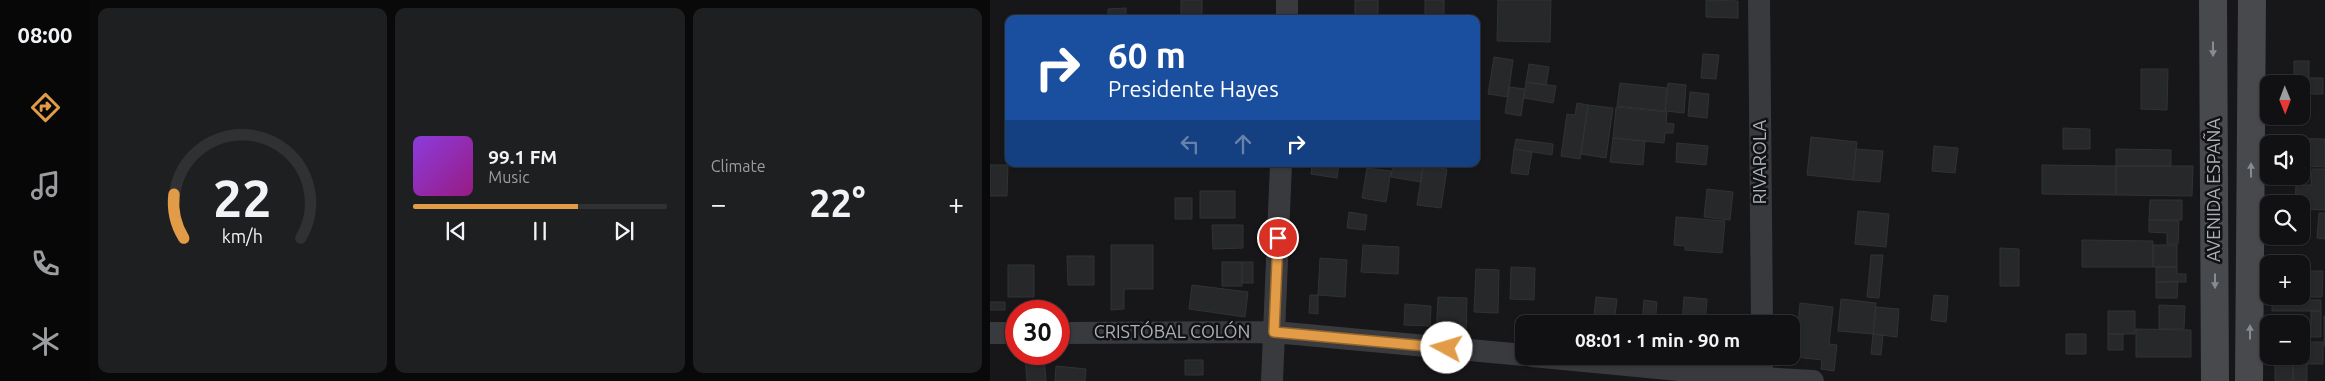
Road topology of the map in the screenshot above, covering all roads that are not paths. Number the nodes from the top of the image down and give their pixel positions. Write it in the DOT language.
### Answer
graph roads {
  1 [pos="1287,0"];
  2 [pos="1759,0"];
  3 [pos="2213,0"];
  4 [pos="2252,0"];
  5 [pos="1287,15"];
  6 [pos="1281,167"];
  7 [pos="1762,315"];
  8 [pos="1274,332"];
  9 [pos="990,333"];
  10 [pos="1005,333"];
  11 [pos="1070,333"];
  12 [pos="1515,355"];
  13 [pos="1661,365"];
  14 [pos="1762,372"];
  15 [pos="1272,381"];
  16 [pos="1812,381"];
  17 [pos="2215,381"];
  18 [pos="2250,381"];
  1 -- 5 [label="street"];
  2 -- 7 [label="street, RIVAROLA"];
  3 -- 17 [label="street, AVENIDA ESPAÑA, one-way"];
  18 -- 4 [label="street, AVENIDA ESPAÑA, one-way"];
  6 -- 8 [label="street"];
  8 -- 11 [label="street, CRISTÓBAL COLÓN"];
  8 -- 12 [label="street, CRISTÓBAL COLÓN"];
  8 -- 15 [label="street"];
  9 -- 10 [label="street"];
  13 -- 14 [label="street"];
  14 -- 16 [label="street"];
}
